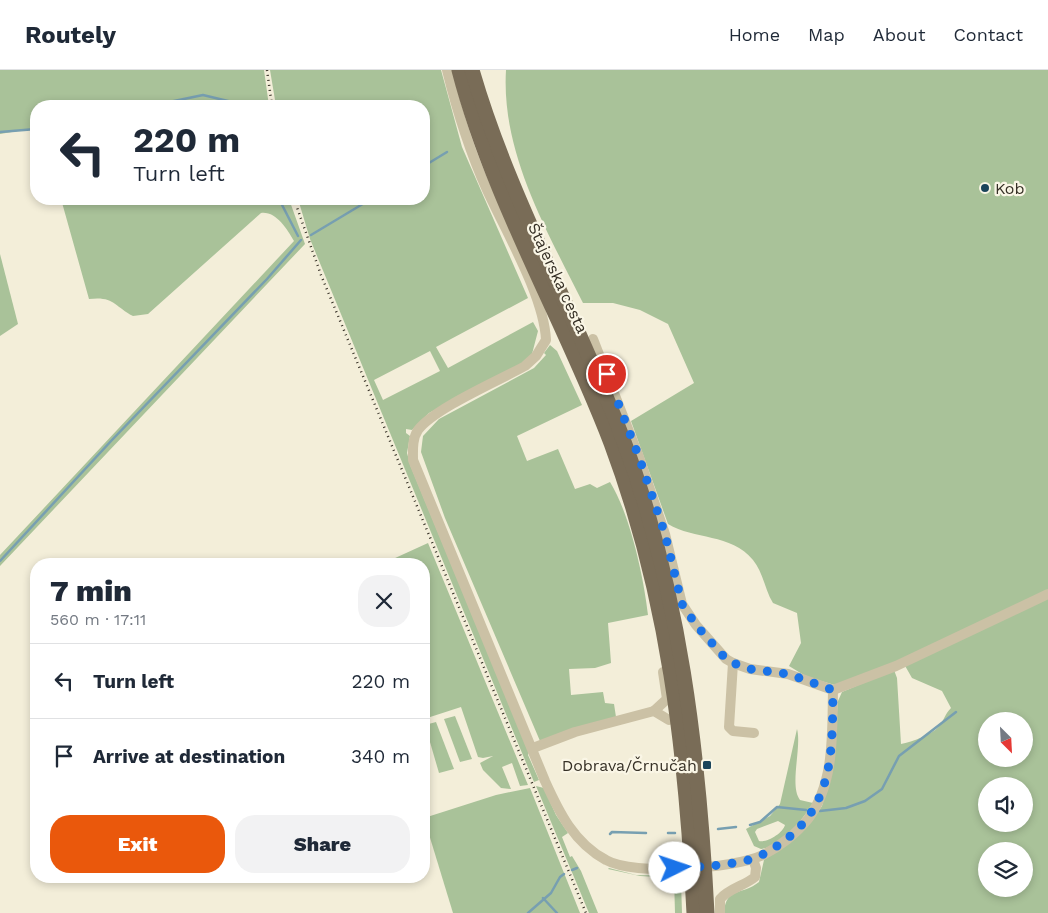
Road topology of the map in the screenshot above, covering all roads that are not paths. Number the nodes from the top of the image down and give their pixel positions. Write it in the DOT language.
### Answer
graph roads {
  1 [pos="448,70"];
  2 [pos="459,70"];
  3 [pos="472,70"];
  4 [pos="593,339"];
  5 [pos="1048,594"];
  6 [pos="733,663"];
  7 [pos="662,672"];
  8 [pos="833,690"];
  9 [pos="667,699"];
  10 [pos="654,711"];
  11 [pos="754,733"];
  12 [pos="532,748"];
  13 [pos="753,859"];
  14 [pos="698,866"];
  15 [pos="694,913"];
  16 [pos="707,913"];
  17 [pos="720,913"];
  1 -- 12 [label="street"];
  2 -- 14 [label="main road, Štajerska cesta"];
  3 -- 14 [label="main road, Štajerska cesta"];
  4 -- 6 [label="street"];
  5 -- 8 [label="street"];
  6 -- 8 [label="street"];
  6 -- 11 [label="street"];
  7 -- 9 [label="street"];
  8 -- 13 [label="street"];
  9 -- 10 [label="street"];
  9 -- 10 [label="street"];
  10 -- 12 [label="street"];
  12 -- 14 [label="street"];
  13 -- 14 [label="street"];
  13 -- 17 [label="street"];
  14 -- 15 [label="main road, Štajerska cesta"];
  14 -- 16 [label="main road, Štajerska cesta"];
}
